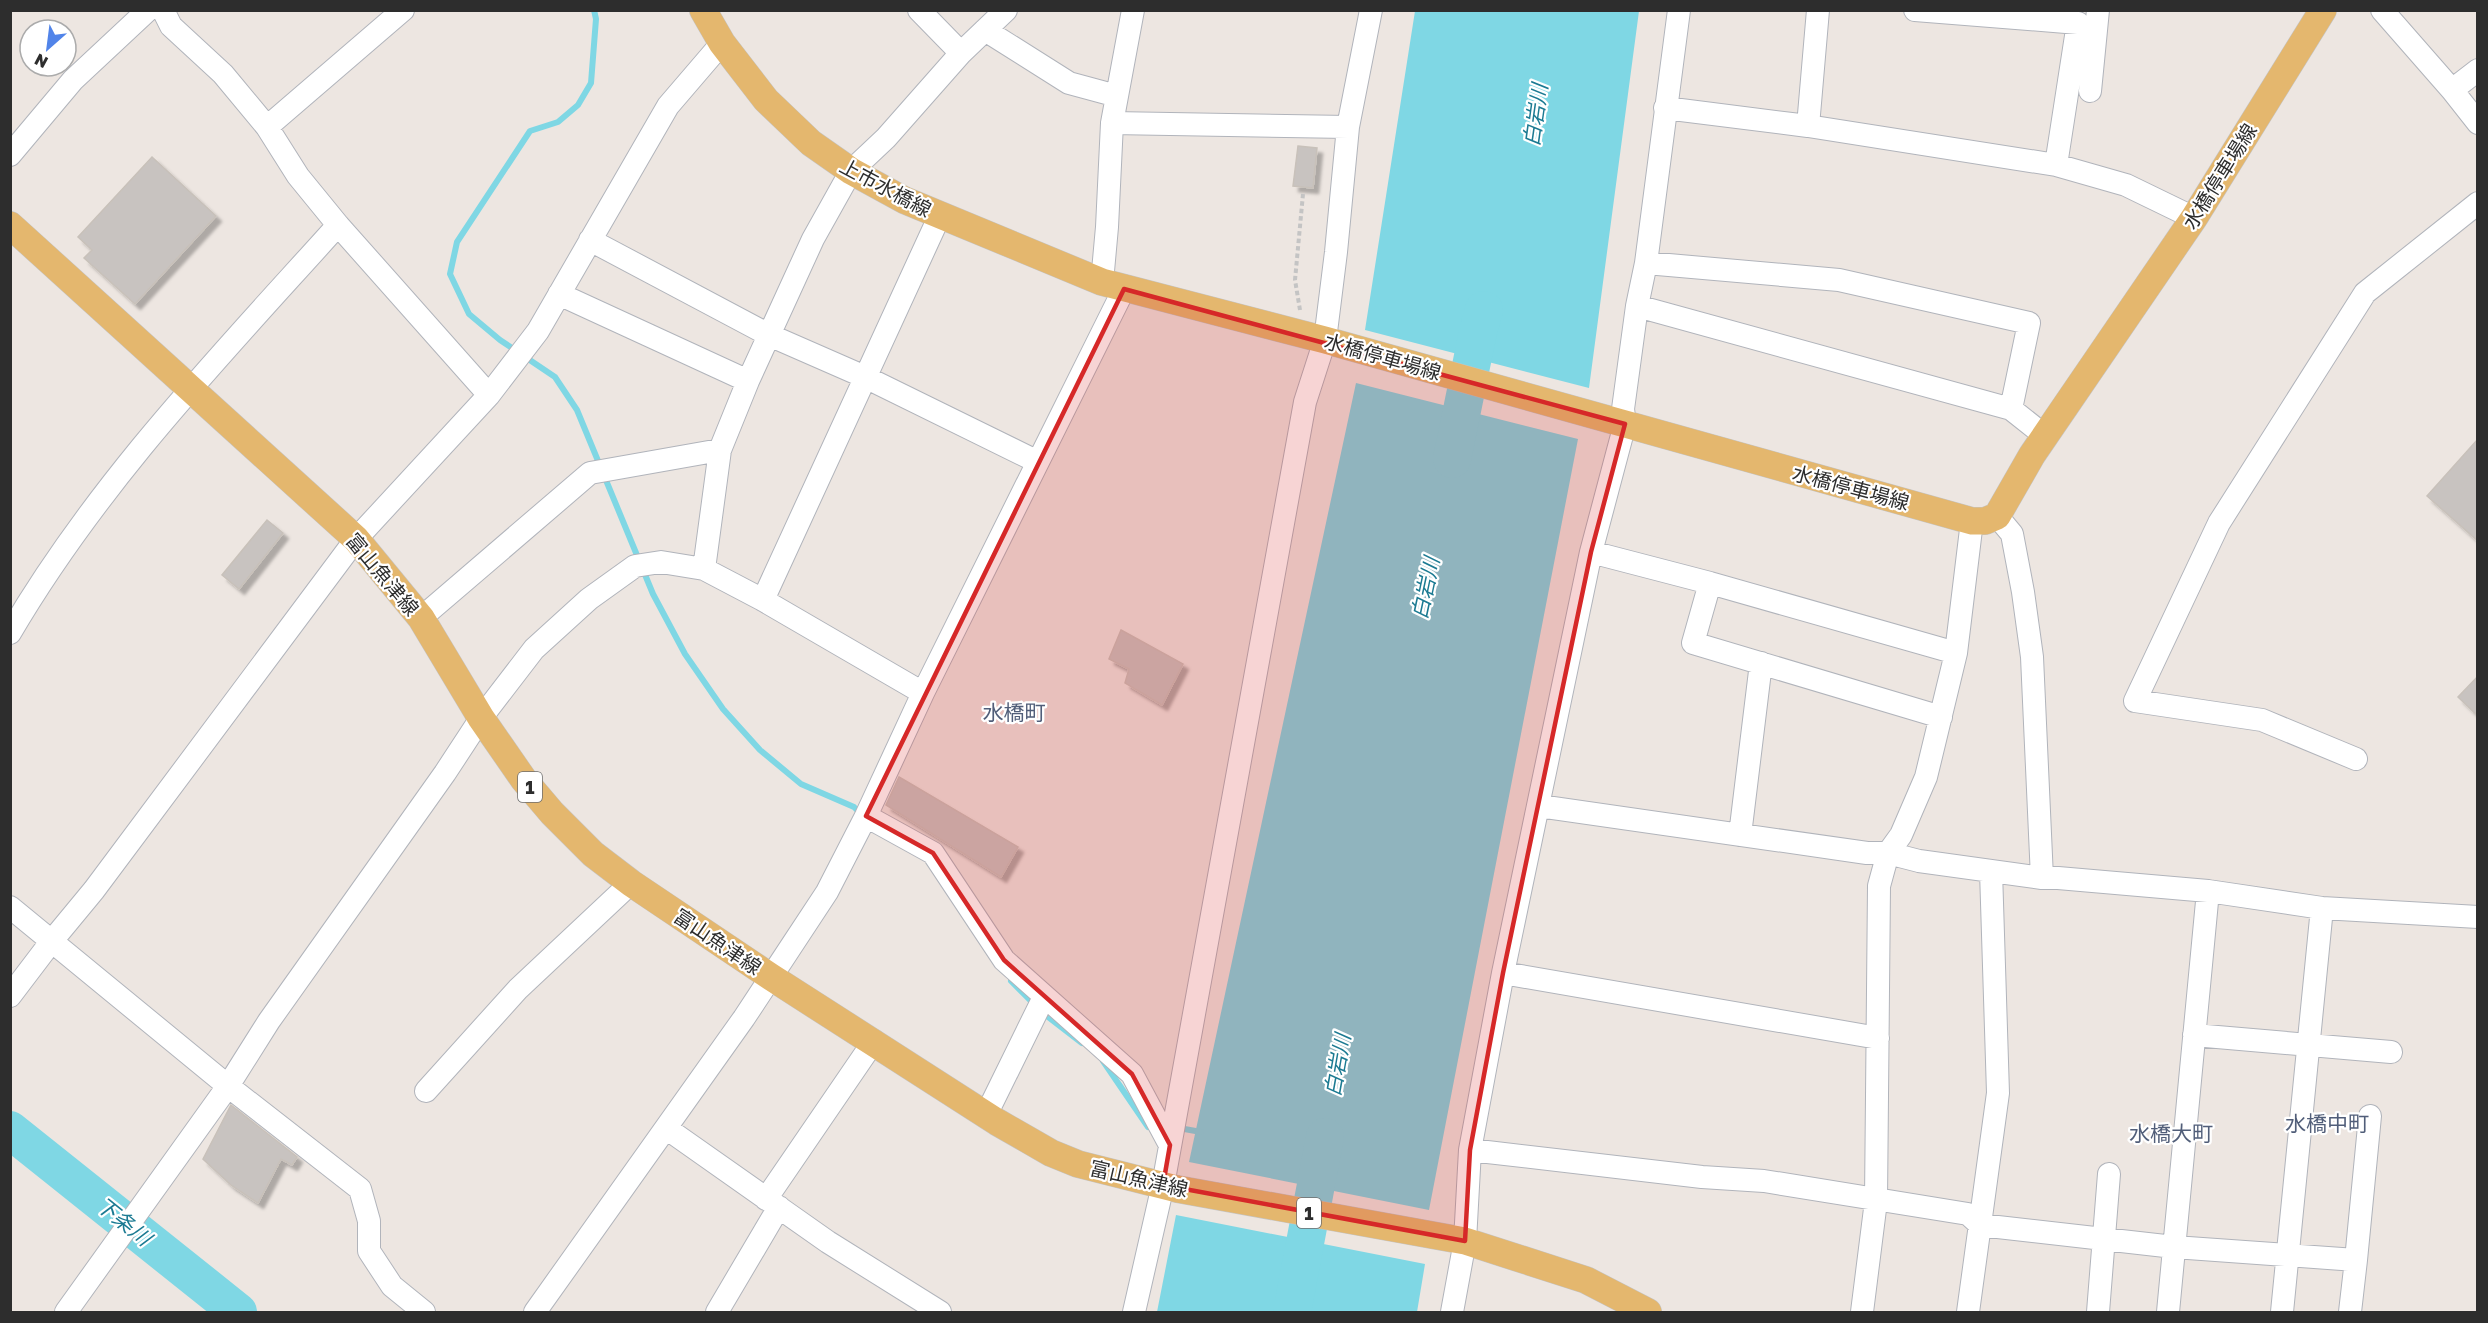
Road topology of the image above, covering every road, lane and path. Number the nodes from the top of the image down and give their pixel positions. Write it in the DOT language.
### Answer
graph roads {
  1 [pos="148,10"];
  2 [pos="162,10"];
  3 [pos="403,10"];
  4 [pos="703,10"];
  5 [pos="919,10"];
  6 [pos="1006,10"];
  7 [pos="1133,10"];
  8 [pos="1371,10"];
  9 [pos="1679,10"];
  10 [pos="1818,10"];
  11 [pos="1915,10"];
  12 [pos="2323,10"];
  13 [pos="2382,10"];
  14 [pos="2091,19"];
  15 [pos="985,30"];
  16 [pos="722,43"];
  17 [pos="961,53"];
  18 [pos="2478,70"];
  19 [pos="2452,90"];
  20 [pos="2090,91"];
  21 [pos="1117,96"];
  22 [pos="1665,108"];
  23 [pos="1112,123"];
  24 [pos="2478,123"];
  25 [pos="1808,126"];
  26 [pos="1348,127"];
  27 [pos="267,128"];
  28 [pos="10,155"];
  29 [pos="2056,165"];
  30 [pos="851,171"];
  31 [pos="1303,194"];
  32 [pos="2478,203"];
  33 [pos="940,215"];
  34 [pos="2194,218"];
  35 [pos="10,225"];
  36 [pos="338,225"];
  37 [pos="590,240"];
  38 [pos="1646,263"];
  39 [pos="1113,285"];
  40 [pos="559,294"];
  41 [pos="1637,306"];
  42 [pos="769,335"];
  43 [pos="1324,340"];
  44 [pos="865,377"];
  45 [pos="748,381"];
  46 [pos="191,388"];
  47 [pos="489,395"];
  48 [pos="2011,409"];
  49 [pos="1613,421"];
  50 [pos="2045,436"];
  51 [pos="720,450"];
  52 [pos="1038,462"];
  53 [pos="1985,518"];
  54 [pos="356,539"];
  55 [pos="1592,552"];
  56 [pos="704,569"];
  57 [pos="1710,583"];
  58 [pos="763,600"];
  59 [pos="421,618"];
  60 [pos="10,633"];
  61 [pos="1956,653"];
  62 [pos="1761,663"];
  63 [pos="923,693"];
  64 [pos="1941,717"];
  65 [pos="481,718"];
  66 [pos="2356,759"];
  67 [pos="1539,806"];
  68 [pos="866,816"];
  69 [pos="1740,835"];
  70 [pos="1888,853"];
  71 [pos="1991,871"];
  72 [pos="2042,878"];
  73 [pos="631,883"];
  74 [pos="2208,891"];
  75 [pos="10,907"];
  76 [pos="2322,908"];
  77 [pos="2478,917"];
  78 [pos="51,942"];
  79 [pos="1503,973"];
  80 [pos="771,977"];
  81 [pos="10,996"];
  82 [pos="1044,997"];
  83 [pos="2194,1035"];
  84 [pos="1878,1038"];
  85 [pos="874,1041"];
  86 [pos="2309,1045"];
  87 [pos="2391,1052"];
  88 [pos="228,1086"];
  89 [pos="426,1090"];
  90 [pos="987,1115"];
  91 [pos="2370,1116"];
  92 [pos="666,1128"];
  93 [pos="1170,1145"];
  94 [pos="1470,1150"];
  95 [pos="2109,1174"];
  96 [pos="1170,1187"];
  97 [pos="1875,1200"];
  98 [pos="773,1203"];
  99 [pos="1980,1225"];
  100 [pos="1453,1239"];
  101 [pos="2104,1239"];
  102 [pos="2174,1247"];
  103 [pos="2287,1255"];
  104 [pos="2356,1260"];
  105 [pos="66,1312"];
  106 [pos="424,1312"];
  107 [pos="535,1312"];
  108 [pos="717,1312"];
  109 [pos="940,1312"];
  110 [pos="1134,1312"];
  111 [pos="1452,1312"];
  112 [pos="1648,1312"];
  113 [pos="1862,1312"];
  114 [pos="1968,1312"];
  115 [pos="2098,1312"];
  116 [pos="2168,1312"];
  117 [pos="2282,1312"];
  118 [pos="2350,1312"];
  1 -- 28 [label="street"];
  2 -- 27 [label="street"];
  3 -- 27 [label="street"];
  4 -- 16 [label="main road, 上市水橋線"];
  5 -- 17 [label="street"];
  6 -- 15 [label="street"];
  7 -- 21 [label="street"];
  8 -- 26 [label="street"];
  9 -- 22 [label="street"];
  10 -- 25 [label="street"];
  11 -- 14 [label="street"];
  12 -- 34 [label="main road, 水橋停車場線"];
  13 -- 19 [label="street"];
  14 -- 20 [label="street"];
  14 -- 29 [label="street"];
  15 -- 17 [label="street"];
  15 -- 21 [label="street"];
  16 -- 30 [label="main road, 上市水橋線"];
  16 -- 37 [label="street"];
  17 -- 30 [label="street"];
  18 -- 19 [label="street"];
  19 -- 24 [label="street"];
  21 -- 23 [label="street"];
  22 -- 25 [label="street"];
  22 -- 38 [label="street"];
  23 -- 26 [label="street"];
  23 -- 39 [label="street"];
  25 -- 29 [label="street"];
  26 -- 43 [label="street"];
  27 -- 36 [label="street"];
  29 -- 34 [label="street"];
  30 -- 33 [label="main road, 上市水橋線"];
  30 -- 42 [label="street"];
  31 -- 43 [label="path"];
  32 -- 66 [label="street"];
  33 -- 39 [label="main road, 上市水橋線"];
  33 -- 44 [label="street"];
  34 -- 50 [label="main road, 水橋停車場線"];
  35 -- 46 [label="main road, 富山魚津線 / 1"];
  36 -- 46 [label="street"];
  36 -- 47 [label="street"];
  37 -- 40 [label="street"];
  37 -- 42 [label="street"];
  38 -- 41 [label="street"];
  38 -- 48 [label="street"];
  39 -- 43 [label="main road, 水橋停車場線"];
  39 -- 52 [label="street"];
  40 -- 45 [label="street"];
  40 -- 47 [label="street"];
  41 -- 48 [label="street"];
  41 -- 49 [label="street"];
  42 -- 44 [label="street"];
  42 -- 45 [label="street"];
  43 -- 49 [label="main road, 水橋停車場線"];
  43 -- 93 [label="street"];
  44 -- 52 [label="street"];
  44 -- 58 [label="street"];
  45 -- 51 [label="street"];
  46 -- 54 [label="main road, 富山魚津線 / 1"];
  46 -- 60 [label="street"];
  47 -- 54 [label="street"];
  48 -- 50 [label="street"];
  49 -- 53 [label="main road, 水橋停車場線"];
  49 -- 55 [label="street"];
  50 -- 53 [label="main road, 水橋停車場線"];
  51 -- 56 [label="street"];
  51 -- 59 [label="street"];
  52 -- 63 [label="street"];
  53 -- 61 [label="street"];
  53 -- 72 [label="street"];
  54 -- 59 [label="main road, 富山魚津線 / 1"];
  54 -- 78 [label="street"];
  55 -- 57 [label="street"];
  55 -- 67 [label="street"];
  56 -- 58 [label="street"];
  56 -- 65 [label="street"];
  57 -- 61 [label="street"];
  57 -- 62 [label="street"];
  58 -- 63 [label="street"];
  59 -- 65 [label="main road, 富山魚津線 / 1"];
  61 -- 64 [label="street"];
  62 -- 64 [label="street"];
  62 -- 69 [label="street"];
  63 -- 68 [label="street"];
  64 -- 70 [label="street"];
  65 -- 73 [label="main road, 富山魚津線 / 1"];
  65 -- 88 [label="street"];
  67 -- 69 [label="street"];
  67 -- 79 [label="street"];
  68 -- 80 [label="street"];
  68 -- 82 [label="street"];
  69 -- 70 [label="street"];
  70 -- 71 [label="street"];
  70 -- 84 [label="street"];
  71 -- 72 [label="street"];
  71 -- 99 [label="street"];
  72 -- 74 [label="street"];
  73 -- 80 [label="main road, 富山魚津線 / 1"];
  73 -- 89 [label="street"];
  74 -- 76 [label="street"];
  74 -- 83 [label="street"];
  75 -- 78 [label="street"];
  76 -- 77 [label="street"];
  76 -- 86 [label="street"];
  78 -- 81 [label="street"];
  78 -- 88 [label="street"];
  79 -- 84 [label="street"];
  79 -- 94 [label="street"];
  80 -- 85 [label="main road, 富山魚津線 / 1"];
  80 -- 92 [label="street"];
  82 -- 90 [label="street"];
  82 -- 93 [label="street"];
  83 -- 86 [label="street"];
  83 -- 102 [label="street"];
  84 -- 97 [label="street"];
  85 -- 90 [label="main road, 富山魚津線 / 1"];
  85 -- 98 [label="street"];
  86 -- 87 [label="street"];
  86 -- 103 [label="street"];
  88 -- 105 [label="street"];
  88 -- 106 [label="street"];
  90 -- 96 [label="main road, 富山魚津線 / 1"];
  91 -- 104 [label="street"];
  92 -- 98 [label="street"];
  92 -- 107 [label="street"];
  93 -- 96 [label="street"];
  94 -- 97 [label="street"];
  94 -- 100 [label="street"];
  95 -- 101 [label="street"];
  96 -- 100 [label="main road, 富山魚津線 / 1"];
  96 -- 110 [label="street"];
  97 -- 99 [label="street"];
  97 -- 113 [label="street"];
  98 -- 108 [label="street"];
  98 -- 109 [label="street"];
  99 -- 101 [label="street"];
  99 -- 114 [label="street"];
  100 -- 111 [label="street"];
  100 -- 112 [label="main road, 富山魚津線 / 1"];
  101 -- 102 [label="street"];
  101 -- 115 [label="street"];
  102 -- 103 [label="street"];
  102 -- 116 [label="street"];
  103 -- 104 [label="street"];
  103 -- 117 [label="street"];
  104 -- 118 [label="street"];
}
